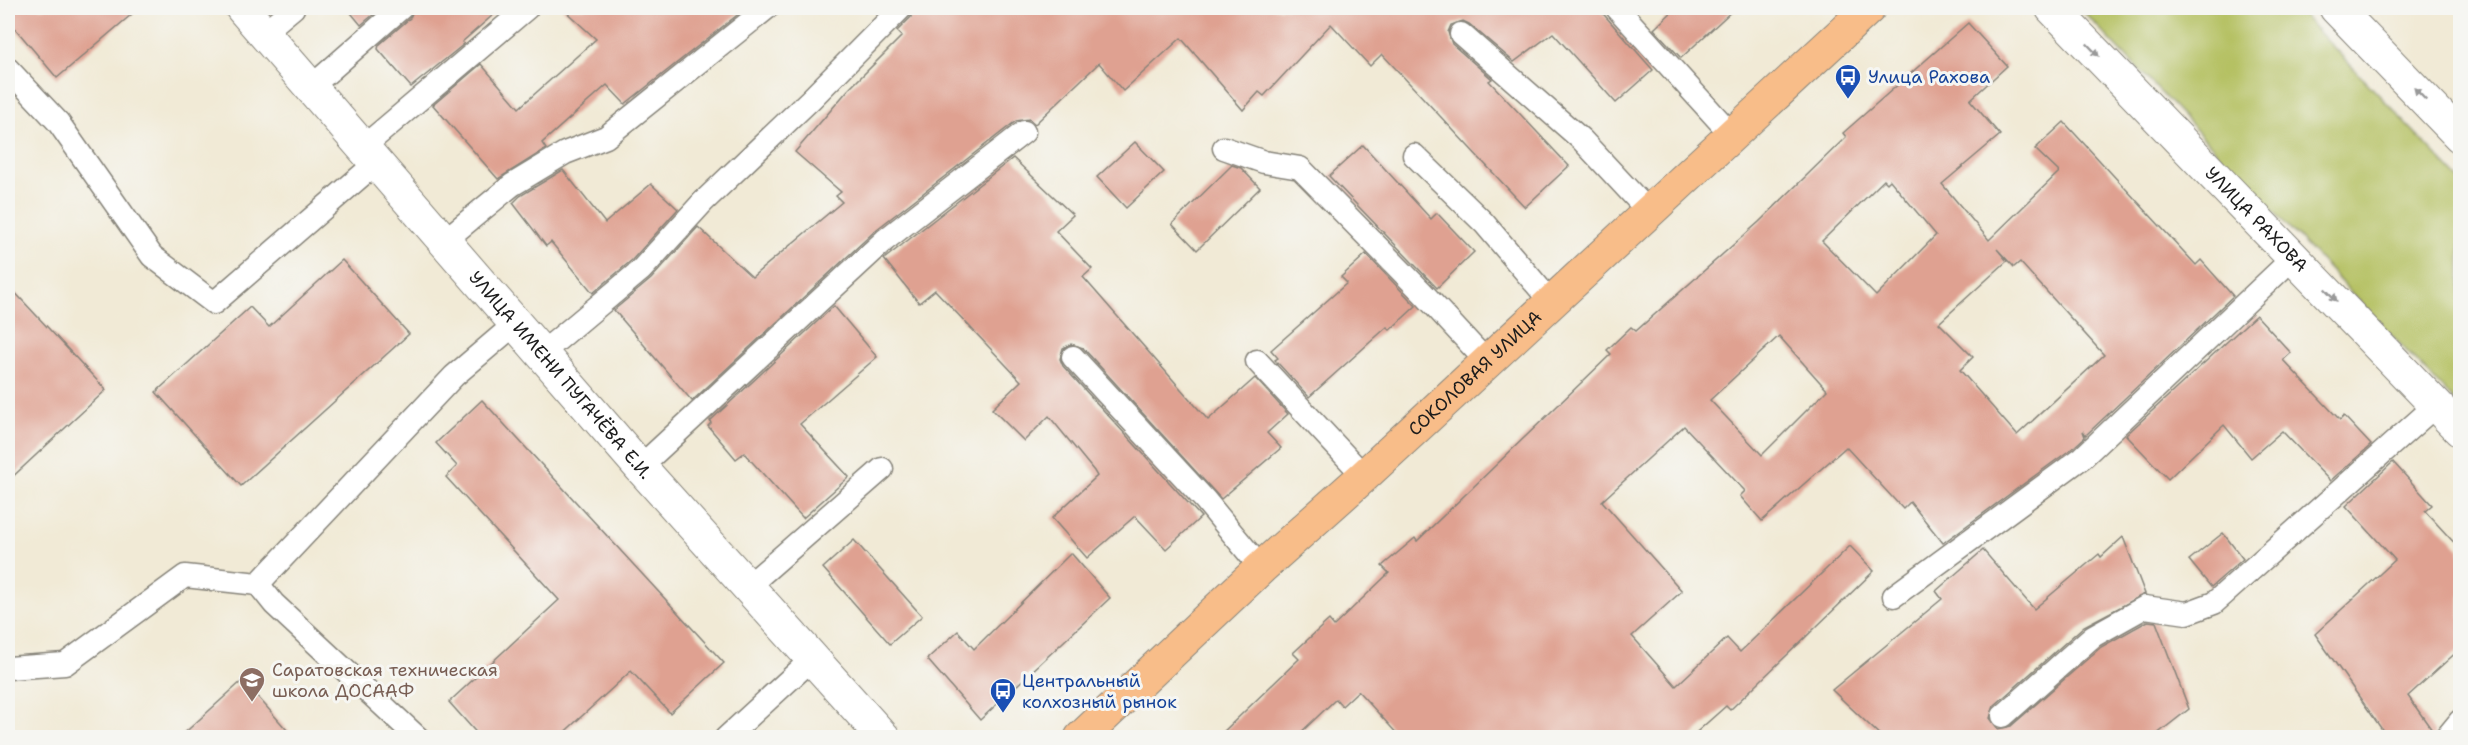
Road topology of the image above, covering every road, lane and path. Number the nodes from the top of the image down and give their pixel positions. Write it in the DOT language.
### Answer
graph roads {
  1 [pos="242,8"];
  2 [pos="293,8"];
  3 [pos="401,8"];
  4 [pos="527,8"];
  5 [pos="767,8"];
  6 [pos="901,8"];
  7 [pos="1617,8"];
  8 [pos="2052,8"];
  9 [pos="2336,8"];
  10 [pos="1859,11"];
  11 [pos="263,33"];
  12 [pos="1461,34"];
  13 [pos="8,69"];
  14 [pos="311,87"];
  15 [pos="1024,132"];
  16 [pos="1732,135"];
  17 [pos="2460,136"];
  18 [pos="1224,148"];
  19 [pos="1414,155"];
  20 [pos="369,156"];
  21 [pos="1648,212"];
  22 [pos="444,241"];
  23 [pos="2294,257"];
  24 [pos="1552,303"];
  25 [pos="515,324"];
  26 [pos="542,353"];
  27 [pos="1073,357"];
  28 [pos="1257,361"];
  29 [pos="1487,362"];
  30 [pos="2436,405"];
  31 [pos="2460,430"];
  32 [pos="640,467"];
  33 [pos="882,469"];
  34 [pos="1364,476"];
  35 [pos="1261,568"];
  36 [pos="258,584"];
  37 [pos="747,587"];
  38 [pos="1894,596"];
  39 [pos="813,658"];
  40 [pos="8,668"];
  41 [pos="2003,716"];
  42 [pos="2460,722"];
  43 [pos="418,738"];
  44 [pos="726,738"];
  45 [pos="884,738"];
  46 [pos="1081,738"];
  47 [pos="2446,738"];
  1 -- 11 [label="street, УЛИЦА ИМЕНИ ПУГАЧЁВА Е.И."];
  2 -- 11 [label="lane"];
  3 -- 14 [label="lane"];
  4 -- 20 [label="lane"];
  5 -- 22 [label="lane"];
  6 -- 26 [label="lane"];
  7 -- 16 [label="lane"];
  8 -- 23 [label="street, УЛИЦА РАХОВА, one-way"];
  17 -- 9 [label="street, one-way"];
  10 -- 16 [label="main road, СОКОЛОВАЯ УЛИЦА"];
  11 -- 14 [label="street, УЛИЦА ИМЕНИ ПУГАЧЁВА Е.И."];
  12 -- 21 [label="lane"];
  13 -- 20 [label="lane"];
  14 -- 20 [label="street, УЛИЦА ИМЕНИ ПУГАЧЁВА Е.И."];
  15 -- 32 [label="lane"];
  16 -- 21 [label="main road, СОКОЛОВАЯ УЛИЦА"];
  18 -- 29 [label="lane"];
  19 -- 24 [label="lane"];
  20 -- 22 [label="street, УЛИЦА ИМЕНИ ПУГАЧЁВА Е.И."];
  21 -- 24 [label="main road, СОКОЛОВАЯ УЛИЦА"];
  22 -- 25 [label="street, УЛИЦА ИМЕНИ ПУГАЧЁВА Е.И."];
  23 -- 30 [label="street, УЛИЦА РАХОВА, one-way"];
  23 -- 38 [label="lane"];
  24 -- 29 [label="main road, СОКОЛОВАЯ УЛИЦА"];
  25 -- 26 [label="street, УЛИЦА ИМЕНИ ПУГАЧЁВА Е.И."];
  25 -- 36 [label="lane"];
  26 -- 32 [label="street, УЛИЦА ИМЕНИ ПУГАЧЁВА Е.И."];
  27 -- 35 [label="lane"];
  28 -- 34 [label="lane"];
  29 -- 34 [label="main road, СОКОЛОВАЯ УЛИЦА"];
  30 -- 31 [label="street, УЛИЦА РАХОВА"];
  30 -- 41 [label="lane"];
  32 -- 37 [label="street, УЛИЦА ИМЕНИ ПУГАЧЁВА Е.И."];
  33 -- 37 [label="lane"];
  34 -- 35 [label="main road, СОКОЛОВАЯ УЛИЦА"];
  35 -- 46 [label="main road, СОКОЛОВАЯ УЛИЦА"];
  36 -- 40 [label="lane"];
  36 -- 43 [label="lane"];
  37 -- 39 [label="street, УЛИЦА ИМЕНИ ПУГАЧЁВА Е.И."];
  39 -- 44 [label="lane"];
  39 -- 45 [label="street, УЛИЦА ИМЕНИ ПУГАЧЁВА Е.И."];
  42 -- 47 [label="lane"];
}
